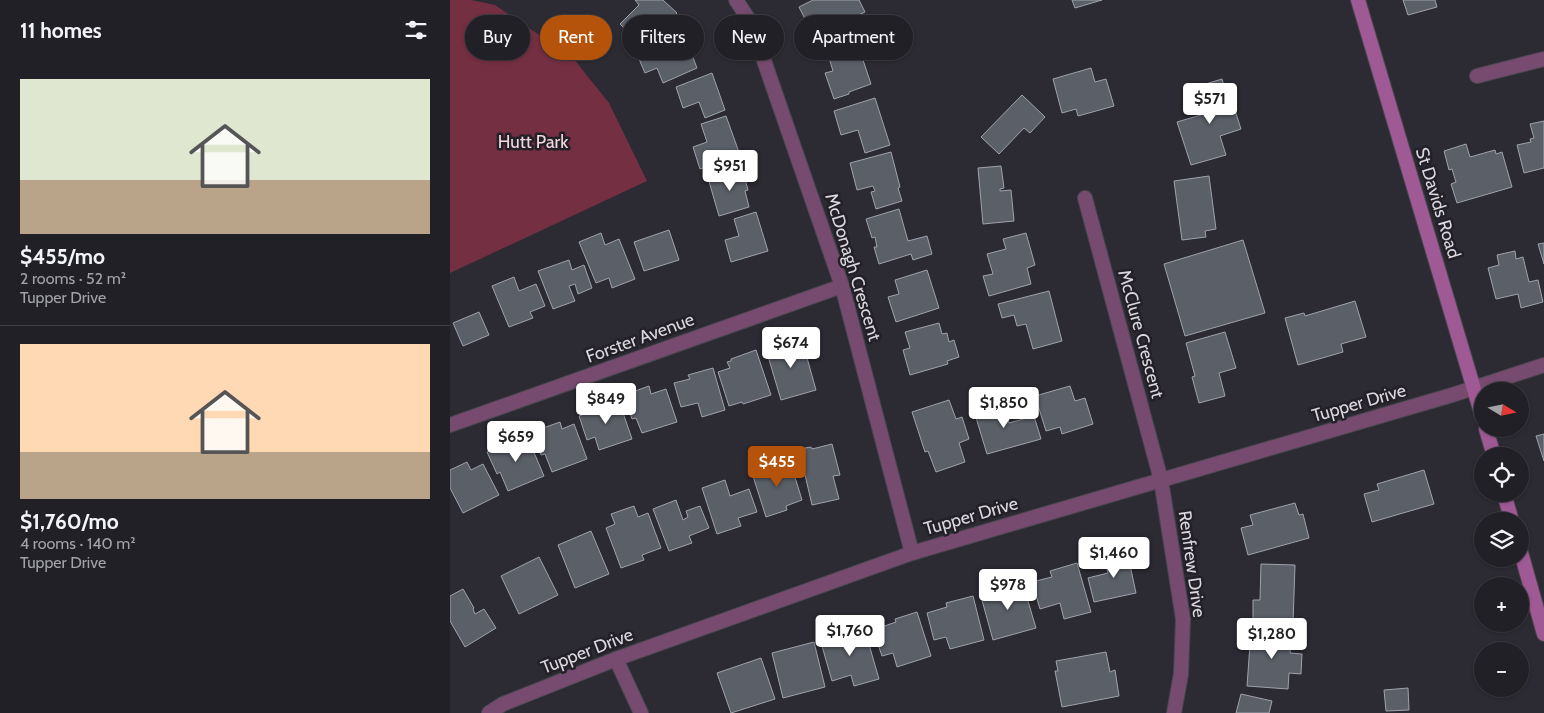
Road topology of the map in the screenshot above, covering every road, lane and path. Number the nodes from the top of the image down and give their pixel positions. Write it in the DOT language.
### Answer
graph roads {
  1 [pos="736,0"];
  2 [pos="1358,0"];
  3 [pos="1544,59"];
  4 [pos="1477,76"];
  5 [pos="1085,198"];
  6 [pos="842,286"];
  7 [pos="1544,365"];
  8 [pos="1492,382"];
  9 [pos="1474,388"];
  10 [pos="450,425"];
  11 [pos="1161,480"];
  12 [pos="912,553"];
  13 [pos="1525,567"];
  14 [pos="1544,634"];
  15 [pos="616,659"];
  16 [pos="489,713"];
  17 [pos="641,713"];
  18 [pos="1174,713"];
  1 -- 6 [label="street, McDonagh Crescent"];
  2 -- 9 [label="main road, St Davids Road"];
  3 -- 4 [label="street"];
  5 -- 11 [label="street, McClure Crescent"];
  6 -- 10 [label="street, Forster Avenue"];
  6 -- 12 [label="street, McDonagh Crescent"];
  7 -- 8 [label="street, Tupper Drive"];
  9 -- 11 [label="street, Tupper Drive"];
  11 -- 12 [label="street, Tupper Drive"];
  11 -- 18 [label="street, Renfrew Drive"];
  12 -- 15 [label="street, Tupper Drive"];
  13 -- 14 [label="main road"];
  15 -- 16 [label="street, Tupper Drive"];
  15 -- 17 [label="street"];
}
